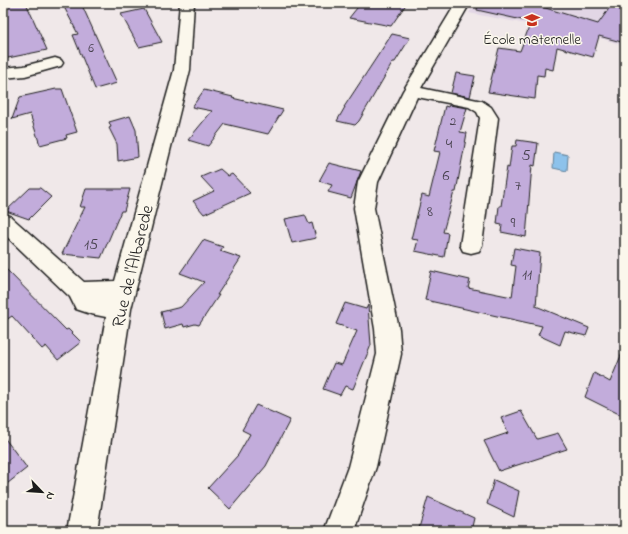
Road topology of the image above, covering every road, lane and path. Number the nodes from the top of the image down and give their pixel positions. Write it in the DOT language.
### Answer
graph roads {
  1 [pos="187,3"];
  2 [pos="463,3"];
  3 [pos="55,63"];
  4 [pos="3,72"];
  5 [pos="411,91"];
  6 [pos="3,221"];
  7 [pos="471,245"];
  8 [pos="121,300"];
  9 [pos="82,531"];
  10 [pos="339,531"];
  1 -- 8 [label="street, Rue de l'Albarede"];
  2 -- 5 [label="street"];
  3 -- 4 [label="street"];
  5 -- 7 [label="street"];
  5 -- 10 [label="street"];
  6 -- 8 [label="street"];
  8 -- 9 [label="street, Rue de l'Albarede"];
}
